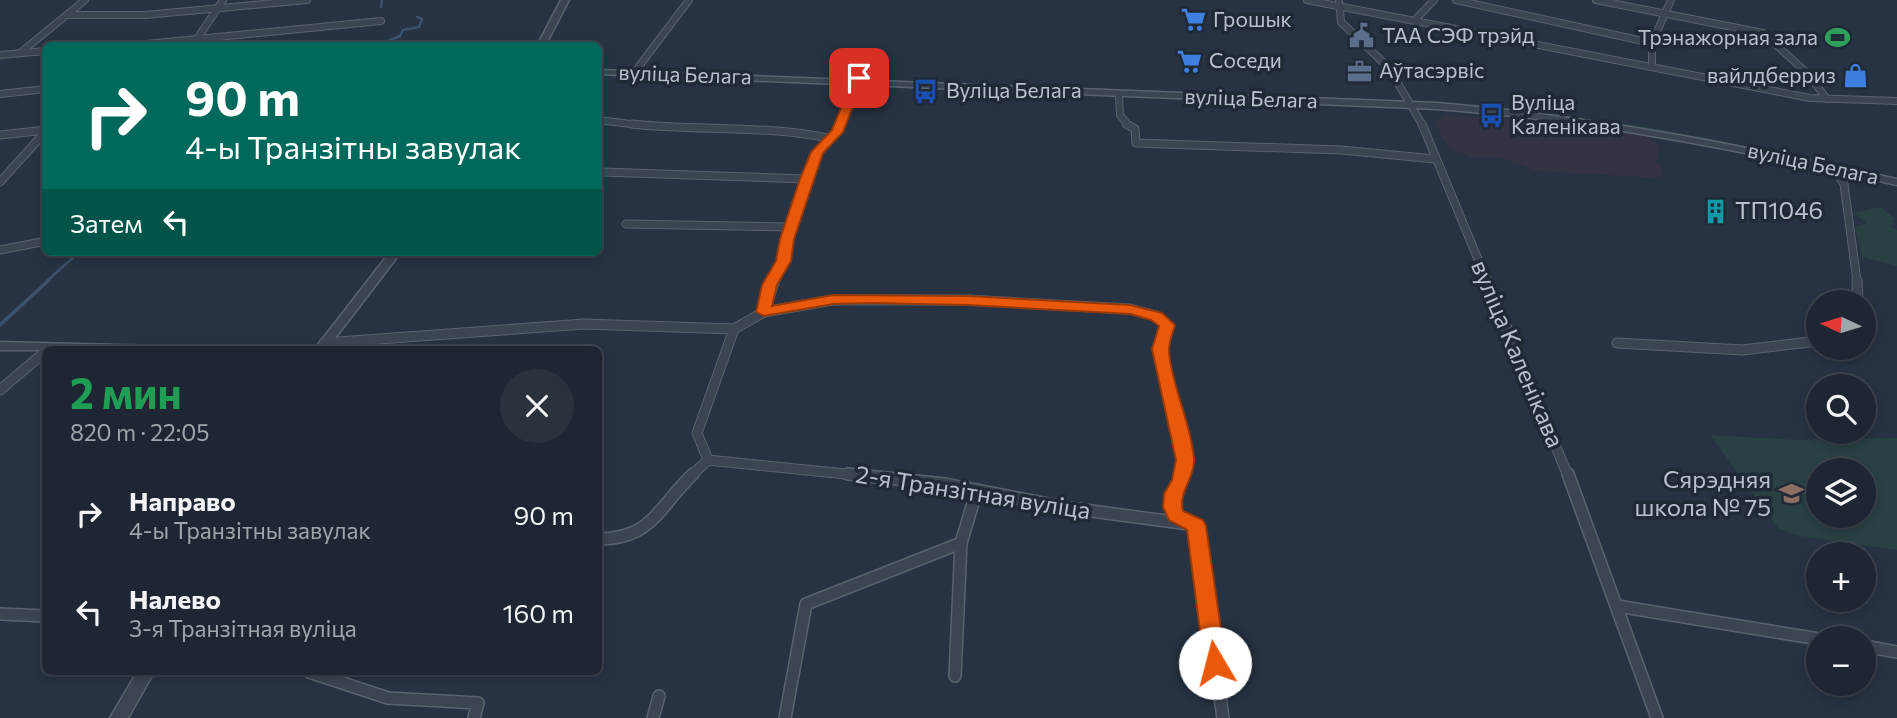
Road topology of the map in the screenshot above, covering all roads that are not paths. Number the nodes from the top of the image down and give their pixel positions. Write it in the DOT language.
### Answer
graph roads {
  1 [pos="85,0"];
  2 [pos="223,0"];
  3 [pos="307,0"];
  4 [pos="565,0"];
  5 [pos="689,0"];
  6 [pos="1307,0"];
  7 [pos="1434,0"];
  8 [pos="1456,0"];
  9 [pos="1596,0"];
  10 [pos="1671,0"];
  11 [pos="1340,2"];
  12 [pos="217,8"];
  13 [pos="1666,13"];
  14 [pos="66,15"];
  15 [pos="1415,20"];
  16 [pos="381,21"];
  17 [pos="195,42"];
  18 [pos="202,42"];
  19 [pos="543,42"];
  20 [pos="1652,43"];
  21 [pos="42,51"];
  22 [pos="20,53"];
  23 [pos="0,55"];
  24 [pos="1652,67"];
  25 [pos="637,69"];
  26 [pos="602,70"];
  27 [pos="602,70"];
  28 [pos="858,80"];
  29 [pos="42,89"];
  30 [pos="0,94"];
  31 [pos="1119,95"];
  32 [pos="1827,99"];
  33 [pos="1897,101"];
  34 [pos="1409,102"];
  35 [pos="602,121"];
  36 [pos="42,131"];
  37 [pos="0,135"];
  38 [pos="42,135"];
  39 [pos="828,138"];
  40 [pos="1436,159"];
  41 [pos="1840,170"];
  42 [pos="602,173"];
  43 [pos="1897,177"];
  44 [pos="806,179"];
  45 [pos="0,182"];
  46 [pos="1897,182"];
  47 [pos="626,224"];
  48 [pos="790,227"];
  49 [pos="42,242"];
  50 [pos="0,250"];
  51 [pos="393,256"];
  52 [pos="1857,290"];
  53 [pos="764,312"];
  54 [pos="734,329"];
  55 [pos="1617,343"];
  56 [pos="1806,344"];
  57 [pos="0,346"];
  58 [pos="322,346"];
  59 [pos="42,349"];
  60 [pos="42,353"];
  61 [pos="0,390"];
  62 [pos="708,460"];
  63 [pos="977,490"];
  64 [pos="1196,526"];
  65 [pos="602,539"];
  66 [pos="961,543"];
  67 [pos="1617,606"];
  68 [pos="0,614"];
  69 [pos="42,616"];
  70 [pos="1806,637"];
  71 [pos="1876,648"];
  72 [pos="1897,652"];
  73 [pos="144,675"];
  74 [pos="326,675"];
  75 [pos="955,676"];
  76 [pos="659,696"];
  77 [pos="119,718"];
  78 [pos="474,718"];
  79 [pos="653,718"];
  80 [pos="785,718"];
  81 [pos="1223,718"];
  82 [pos="1657,718"];
  1 -- 14 [label="street"];
  2 -- 12 [label="street"];
  3 -- 12 [label="street"];
  4 -- 19 [label="street"];
  5 -- 25 [label="street"];
  6 -- 11 [label="street"];
  7 -- 15 [label="street"];
  8 -- 20 [label="street"];
  9 -- 13 [label="street"];
  10 -- 13 [label="street"];
  11 -- 15 [label="street"];
  11 -- 34 [label="street, вуліца Каленікава"];
  12 -- 14 [label="street"];
  12 -- 17 [label="street"];
  13 -- 20 [label="street"];
  13 -- 32 [label="street"];
  14 -- 22 [label="street"];
  15 -- 24 [label="street"];
  16 -- 18 [label="street"];
  20 -- 24 [label="street"];
  21 -- 22 [label="street"];
  22 -- 23 [label="street"];
  24 -- 32 [label="street"];
  25 -- 26 [label="street, вуліца Белага"];
  25 -- 28 [label="street, вуліца Белага"];
  27 -- 28 [label="street, вуліца Белага"];
  28 -- 31 [label="street, вуліца Белага"];
  28 -- 34 [label="street, вуліца Белага"];
  28 -- 39 [label="street"];
  29 -- 30 [label="street"];
  31 -- 34 [label="street, вуліца Белага"];
  31 -- 40 [label="street"];
  32 -- 33 [label="street"];
  34 -- 40 [label="street, вуліца Каленікава"];
  34 -- 41 [label="street, вуліца Белага"];
  34 -- 43 [label="street, вуліца Белага"];
  35 -- 39 [label="street"];
  36 -- 37 [label="street"];
  38 -- 45 [label="street"];
  39 -- 44 [label="street"];
  40 -- 67 [label="street, вуліца Каленікава"];
  41 -- 46 [label="street, вуліца Белага"];
  41 -- 52 [label="street"];
  42 -- 44 [label="street"];
  44 -- 48 [label="street"];
  47 -- 48 [label="street"];
  48 -- 53 [label="street"];
  49 -- 50 [label="street"];
  51 -- 58 [label="street"];
  53 -- 54 [label="street"];
  53 -- 64 [label="street"];
  54 -- 58 [label="street"];
  54 -- 62 [label="street"];
  55 -- 56 [label="street"];
  57 -- 59 [label="street"];
  60 -- 61 [label="street"];
  62 -- 63 [label="street, 2-я Транзітная вуліца"];
  62 -- 65 [label="street"];
  63 -- 64 [label="street, 2-я Транзітная вуліца"];
  63 -- 66 [label="street"];
  64 -- 81 [label="street"];
  66 -- 75 [label="street"];
  66 -- 80 [label="street"];
  67 -- 70 [label="street"];
  67 -- 82 [label="street, вуліца Каленікава"];
  68 -- 69 [label="street"];
  71 -- 72 [label="street"];
  73 -- 77 [label="street"];
  74 -- 78 [label="street"];
  76 -- 79 [label="street"];
}
